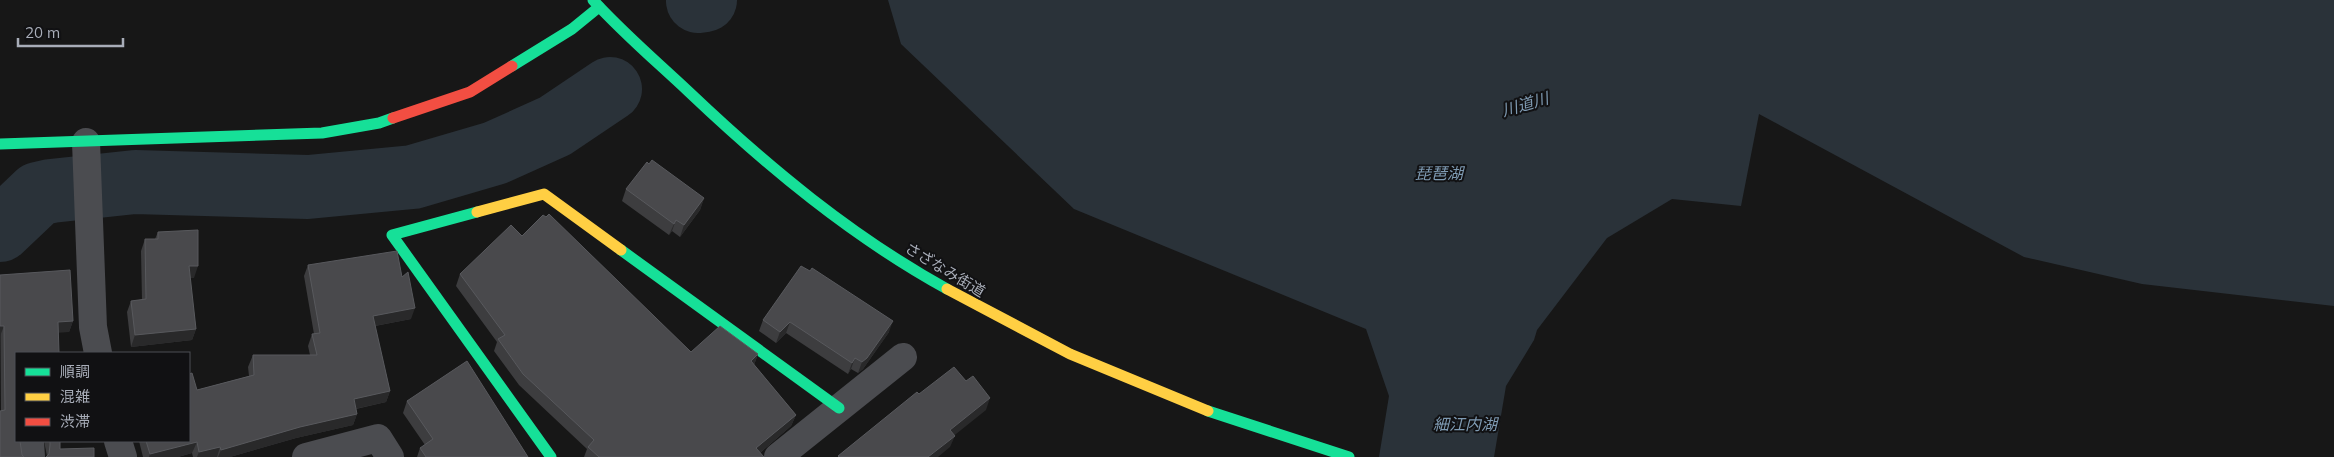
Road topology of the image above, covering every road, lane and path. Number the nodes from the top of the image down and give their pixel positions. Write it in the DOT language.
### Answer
graph roads {
  1 [pos="596,4"];
  2 [pos="0,144"];
  3 [pos="86,153"];
  4 [pos="98,352"];
  5 [pos="903,357"];
  6 [pos="839,408"];
  7 [pos="30,442"];
  8 [pos="118,442"];
  9 [pos="30,457"];
  10 [pos="123,457"];
  11 [pos="306,457"];
  12 [pos="390,457"];
  13 [pos="551,457"];
  14 [pos="778,457"];
  15 [pos="1349,457"];
  1 -- 3 [label="street"];
  1 -- 15 [label="street, さざなみ街道"];
  2 -- 3 [label="street"];
  3 -- 4 [label="street"];
  5 -- 6 [label="street"];
  6 -- 13 [label="street"];
  6 -- 14 [label="street"];
  7 -- 9 [label="street"];
  8 -- 10 [label="street"];
  11 -- 12 [label="street"];
}
